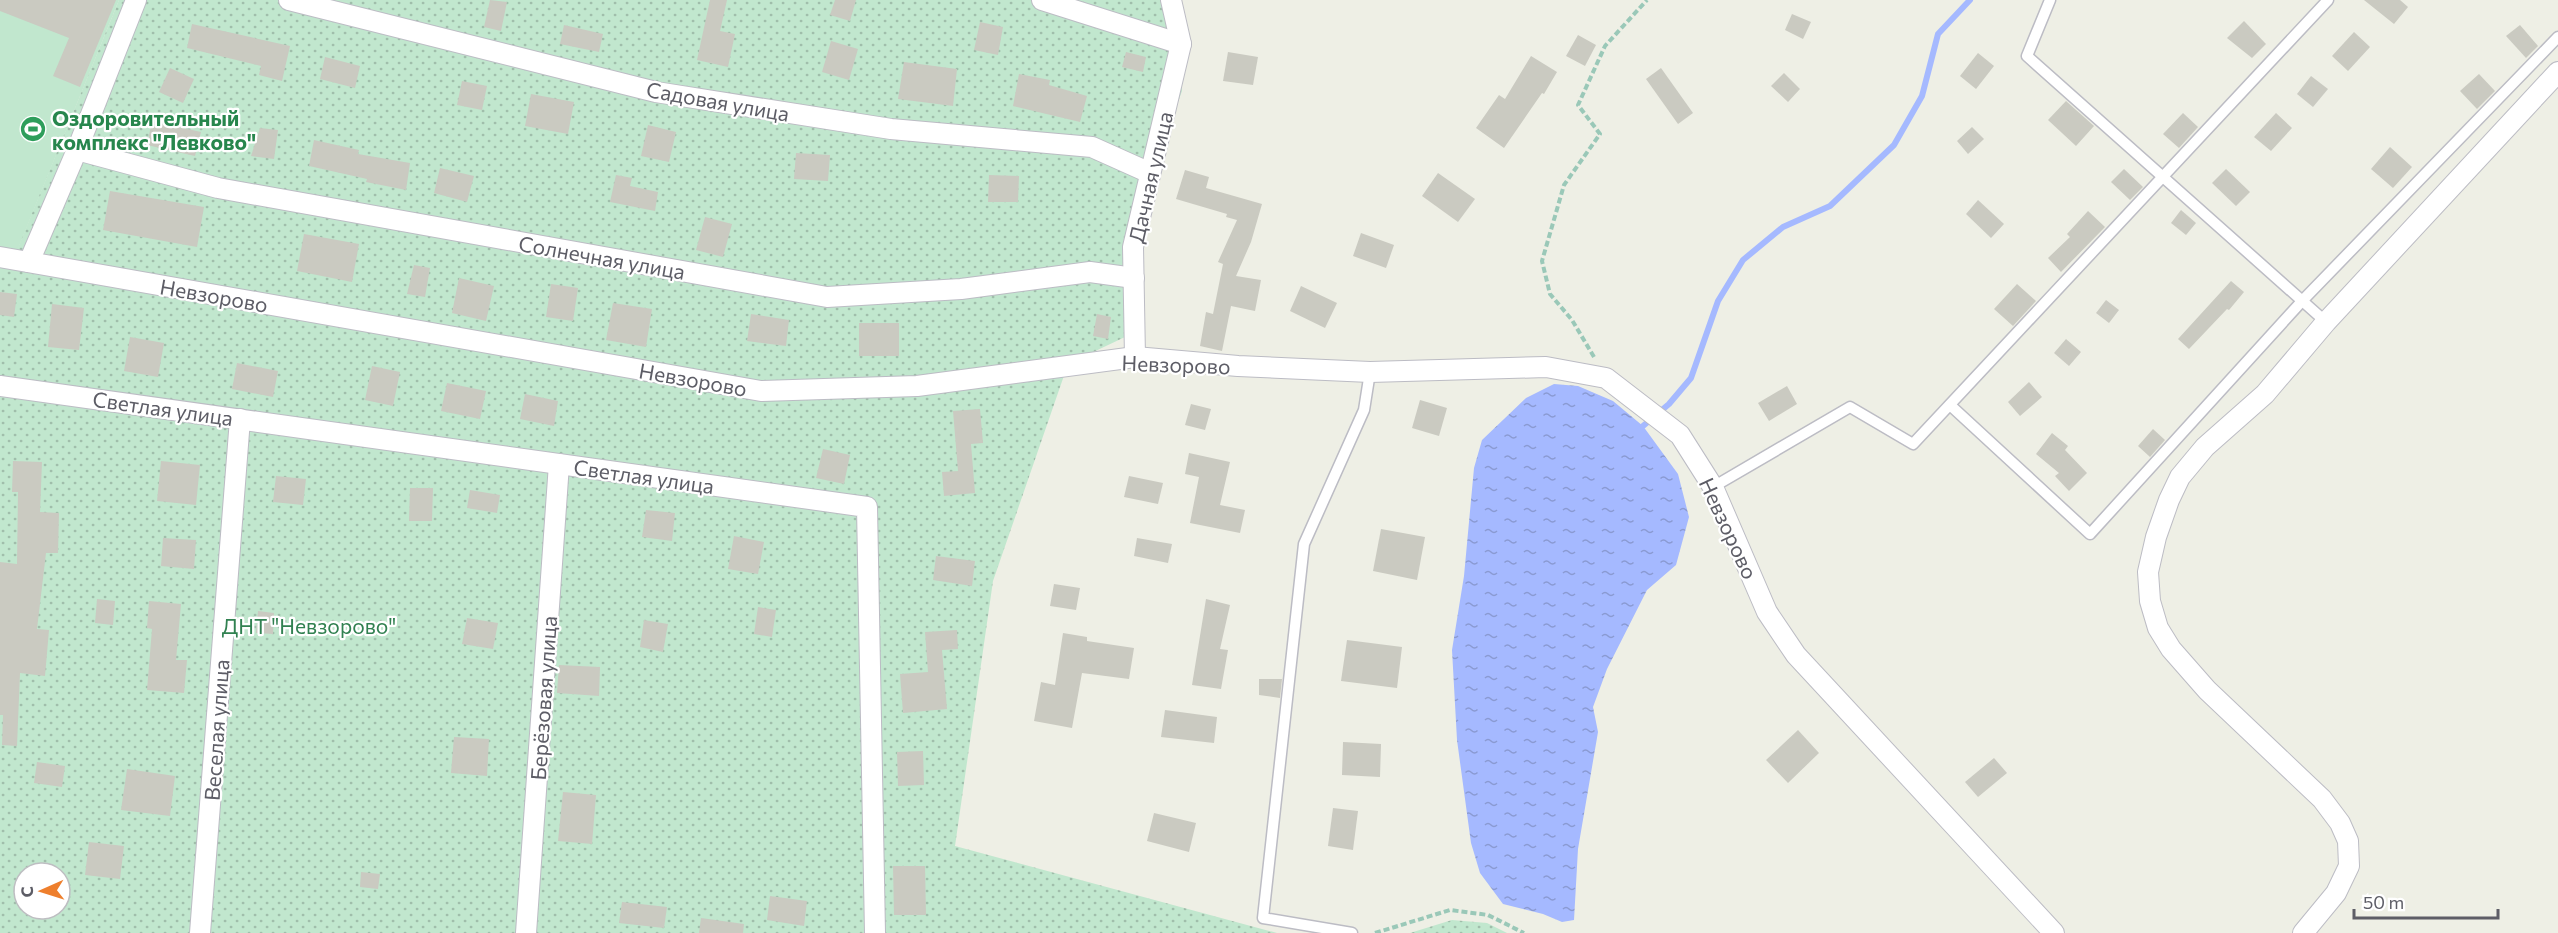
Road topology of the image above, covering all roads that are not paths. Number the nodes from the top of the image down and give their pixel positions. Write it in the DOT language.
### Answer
graph roads {
  1 [pos="136,0"];
  2 [pos="289,0"];
  3 [pos="1042,0"];
  4 [pos="1171,0"];
  5 [pos="2050,0"];
  6 [pos="2328,0"];
  7 [pos="2558,37"];
  8 [pos="1180,44"];
  9 [pos="2558,72"];
  10 [pos="77,150"];
  11 [pos="1150,173"];
  12 [pos="2163,176"];
  13 [pos="0,257"];
  14 [pos="29,262"];
  15 [pos="1134,278"];
  16 [pos="2303,300"];
  17 [pos="2326,322"];
  18 [pos="1135,357"];
  19 [pos="1370,372"];
  20 [pos="0,386"];
  21 [pos="1950,405"];
  22 [pos="240,419"];
  23 [pos="559,464"];
  24 [pos="1713,487"];
  25 [pos="200,933"];
  26 [pos="526,933"];
  27 [pos="875,933"];
  28 [pos="1352,933"];
  29 [pos="2054,933"];
  30 [pos="2303,933"];
  1 -- 10 [label="street"];
  2 -- 11 [label="street, Садовая улица"];
  3 -- 8 [label="street"];
  4 -- 8 [label="street, Дачная улица"];
  5 -- 12 [label="lane"];
  6 -- 12 [label="lane"];
  7 -- 16 [label="lane"];
  8 -- 11 [label="street, Дачная улица"];
  9 -- 17 [label="street"];
  10 -- 14 [label="street"];
  10 -- 15 [label="street, Солнечная улица"];
  11 -- 15 [label="street, Дачная улица"];
  12 -- 16 [label="lane"];
  12 -- 21 [label="lane"];
  13 -- 14 [label="street, Невзорово"];
  14 -- 18 [label="street, Невзорово"];
  15 -- 18 [label="street, Дачная улица"];
  16 -- 17 [label="lane"];
  16 -- 21 [label="lane"];
  17 -- 30 [label="street"];
  18 -- 19 [label="street, Невзорово"];
  19 -- 24 [label="street, Невзорово"];
  19 -- 28 [label="lane"];
  20 -- 22 [label="street, Светлая улица"];
  21 -- 24 [label="lane"];
  22 -- 23 [label="street, Светлая улица"];
  22 -- 25 [label="street, Веселая улица"];
  23 -- 26 [label="street, Берёзовая улица"];
  23 -- 27 [label="street, Светлая улица"];
  24 -- 29 [label="street, Невзорово"];
}
